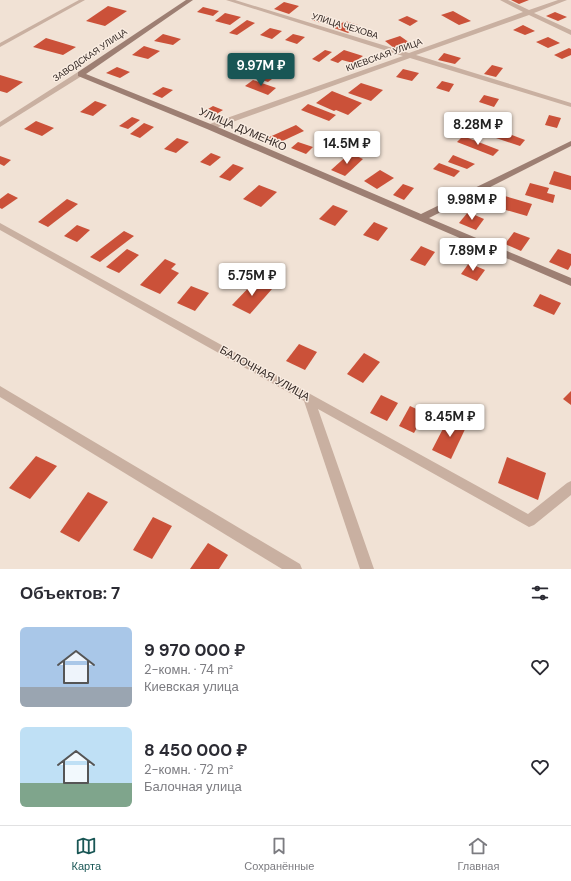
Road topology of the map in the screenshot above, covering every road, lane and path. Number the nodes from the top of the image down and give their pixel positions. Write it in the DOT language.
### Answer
graph roads {
  1 [pos="83,0"];
  2 [pos="190,0"];
  3 [pos="229,0"];
  4 [pos="503,0"];
  5 [pos="564,0"];
  6 [pos="529,13"];
  7 [pos="571,33"];
  8 [pos="0,45"];
  9 [pos="410,55"];
  10 [pos="81,74"];
  11 [pos="571,105"];
  12 [pos="0,125"];
  13 [pos="210,127"];
  14 [pos="571,143"];
  15 [pos="421,218"];
  16 [pos="0,226"];
  17 [pos="571,282"];
  18 [pos="0,391"];
  19 [pos="308,397"];
  20 [pos="571,487"];
  21 [pos="295,569"];
  22 [pos="367,569"];
  1 -- 8 [label="lane"];
  2 -- 10 [label="street, ЗАВОДСКАЯ УЛИЦА"];
  3 -- 9 [label="street, УЛИЦА ЧЕХОВА"];
  4 -- 6 [label="street"];
  5 -- 6 [label="street, КИЕВСКАЯ УЛИЦА"];
  6 -- 7 [label="street"];
  6 -- 9 [label="street, КИЕВСКАЯ УЛИЦА"];
  9 -- 11 [label="street, УЛИЦА ЧЕХОВА"];
  9 -- 13 [label="street, КИЕВСКАЯ УЛИЦА"];
  10 -- 12 [label="street, ЗАВОДСКАЯ УЛИЦА"];
  10 -- 13 [label="street, УЛИЦА ДУМЕНКО"];
  13 -- 15 [label="street, УЛИЦА ДУМЕНКО"];
  14 -- 15 [label="street"];
  15 -- 17 [label="street, УЛИЦА ДУМЕНКО"];
  16 -- 19 [label="street, БАЛОЧНАЯ УЛИЦА"];
  18 -- 21 [label="street"];
  19 -- 20 [label="street, БАЛОЧНАЯ УЛИЦА"];
  19 -- 22 [label="street"];
}
